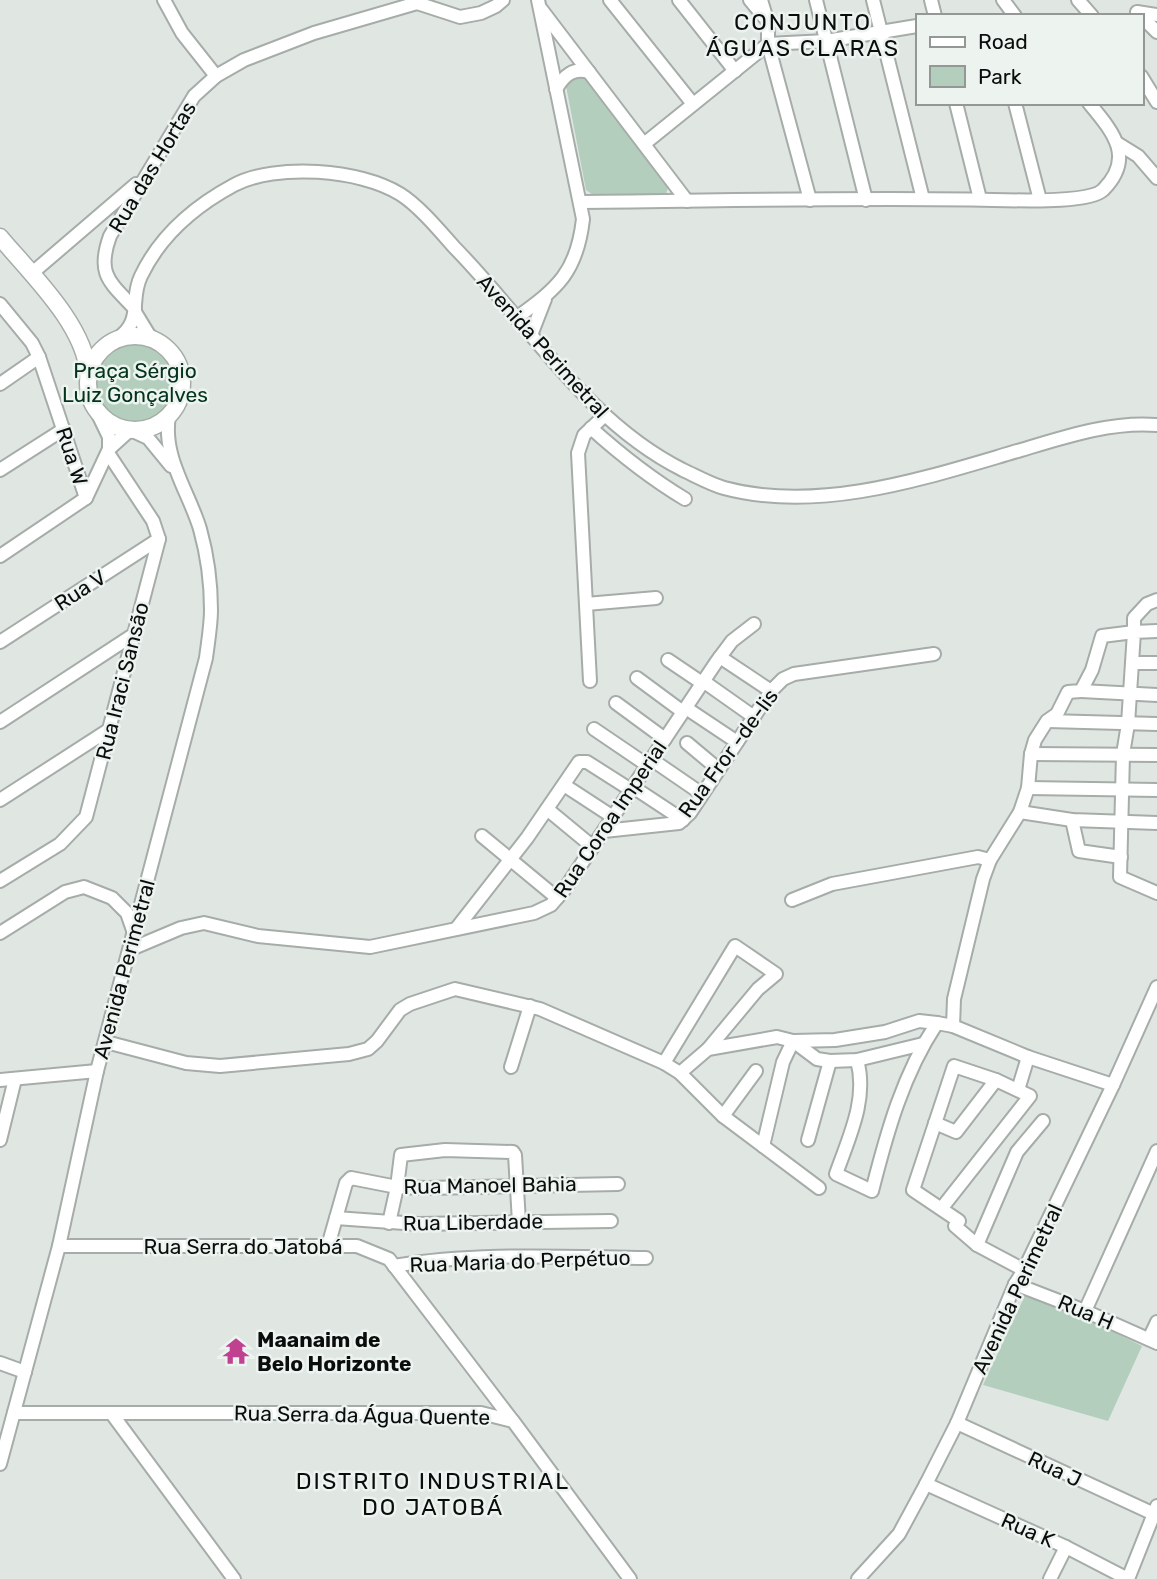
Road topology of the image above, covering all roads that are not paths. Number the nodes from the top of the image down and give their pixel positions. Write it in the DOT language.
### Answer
graph roads {
  1 [pos="164,0"];
  2 [pos="503,0"];
  3 [pos="610,0"];
  4 [pos="679,0"];
  5 [pos="750,0"];
  6 [pos="761,0"];
  7 [pos="816,0"];
  8 [pos="873,0"];
  9 [pos="1003,0"];
  10 [pos="1078,0"];
  11 [pos="538,4"];
  12 [pos="1014,14"];
  13 [pos="1090,14"];
  14 [pos="1143,18"];
  15 [pos="768,23"];
  16 [pos="916,26"];
  17 [pos="881,32"];
  18 [pos="1157,32"];
  19 [pos="827,41"];
  20 [pos="768,44"];
  21 [pos="735,71"];
  22 [pos="589,72"];
  23 [pos="216,76"];
  24 [pos="1143,79"];
  25 [pos="556,89"];
  26 [pos="1157,102"];
  27 [pos="693,104"];
  28 [pos="956,105"];
  29 [pos="1015,105"];
  30 [pos="1091,105"];
  31 [pos="644,144"];
  32 [pos="1117,144"];
  33 [pos="144,177"];
  34 [pos="1157,178"];
  35 [pos="923,199"];
  36 [pos="980,199"];
  37 [pos="810,200"];
  38 [pos="866,200"];
  39 [pos="1040,200"];
  40 [pos="687,201"];
  41 [pos="580,202"];
  42 [pos="0,237"];
  43 [pos="31,274"];
  44 [pos="542,299"];
  45 [pos="502,301"];
  46 [pos="2,309"];
  47 [pos="135,311"];
  48 [pos="516,317"];
  49 [pos="72,326"];
  50 [pos="531,335"];
  51 [pos="113,341"];
  52 [pos="159,342"];
  53 [pos="39,357"];
  54 [pos="88,374"];
  55 [pos="0,384"];
  56 [pos="96,410"];
  57 [pos="604,415"];
  58 [pos="169,416"];
  59 [pos="1157,425"];
  60 [pos="591,428"];
  61 [pos="64,429"];
  62 [pos="131,430"];
  63 [pos="109,451"];
  64 [pos="0,470"];
  65 [pos="178,475"];
  66 [pos="86,498"];
  67 [pos="685,499"];
  68 [pos="159,538"];
  69 [pos="0,556"];
  70 [pos="656,598"];
  71 [pos="1157,600"];
  72 [pos="586,604"];
  73 [pos="754,624"];
  74 [pos="1157,631"];
  75 [pos="1134,632"];
  76 [pos="133,635"];
  77 [pos="0,642"];
  78 [pos="933,654"];
  79 [pos="720,657"];
  80 [pos="668,660"];
  81 [pos="1132,663"];
  82 [pos="1157,663"];
  83 [pos="637,678"];
  84 [pos="590,681"];
  85 [pos="703,682"];
  86 [pos="771,691"];
  87 [pos="1081,691"];
  88 [pos="1130,695"];
  89 [pos="1157,695"];
  90 [pos="616,704"];
  91 [pos="684,710"];
  92 [pos="754,717"];
  93 [pos="1047,721"];
  94 [pos="0,722"];
  95 [pos="1128,724"];
  96 [pos="1157,724"];
  97 [pos="110,729"];
  98 [pos="594,729"];
  99 [pos="665,739"];
  100 [pos="737,742"];
  101 [pos="687,743"];
  102 [pos="1031,754"];
  103 [pos="1123,754"];
  104 [pos="1157,755"];
  105 [pos="649,762"];
  106 [pos="718,769"];
  107 [pos="564,785"];
  108 [pos="1028,788"];
  109 [pos="632,789"];
  110 [pos="1123,789"];
  111 [pos="1157,790"];
  112 [pos="702,794"];
  113 [pos="0,800"];
  114 [pos="547,809"];
  115 [pos="1020,812"];
  116 [pos="612,817"];
  117 [pos="683,820"];
  118 [pos="1072,820"];
  119 [pos="1121,822"];
  120 [pos="1157,823"];
  121 [pos="604,831"];
  122 [pos="482,836"];
  123 [pos="593,847"];
  124 [pos="1121,857"];
  125 [pos="509,860"];
  126 [pos="990,860"];
  127 [pos="0,881"];
  128 [pos="1157,893"];
  129 [pos="557,898"];
  130 [pos="792,900"];
  131 [pos="457,929"];
  132 [pos="0,933"];
  133 [pos="135,933"];
  134 [pos="131,949"];
  135 [pos="1157,987"];
  136 [pos="530,1006"];
  137 [pos="937,1023"];
  138 [pos="953,1026"];
  139 [pos="793,1041"];
  140 [pos="106,1042"];
  141 [pos="923,1044"];
  142 [pos="708,1049"];
  143 [pos="1028,1057"];
  144 [pos="858,1060"];
  145 [pos="830,1061"];
  146 [pos="664,1063"];
  147 [pos="511,1067"];
  148 [pos="97,1071"];
  149 [pos="756,1071"];
  150 [pos="680,1073"];
  151 [pos="15,1079"];
  152 [pos="0,1080"];
  153 [pos="996,1080"];
  154 [pos="1113,1084"];
  155 [pos="1018,1090"];
  156 [pos="723,1116"];
  157 [pos="1043,1121"];
  158 [pos="935,1122"];
  159 [pos="0,1140"];
  160 [pos="808,1140"];
  161 [pos="763,1146"];
  162 [pos="1157,1151"];
  163 [pos="618,1184"];
  164 [pos="517,1185"];
  165 [pos="397,1187"];
  166 [pos="819,1188"];
  167 [pos="941,1209"];
  168 [pos="336,1218"];
  169 [pos="611,1221"];
  170 [pos="519,1222"];
  171 [pos="389,1223"];
  172 [pos="978,1245"];
  173 [pos="59,1246"];
  174 [pos="328,1246"];
  175 [pos="646,1258"];
  176 [pos="394,1266"];
  177 [pos="1024,1270"];
  178 [pos="1014,1284"];
  179 [pos="1086,1311"];
  180 [pos="1157,1322"];
  181 [pos="1153,1341"];
  182 [pos="0,1363"];
  183 [pos="25,1372"];
  184 [pos="14,1413"];
  185 [pos="112,1415"];
  186 [pos="513,1421"];
  187 [pos="957,1423"];
  188 [pos="0,1464"];
  189 [pos="926,1484"];
  190 [pos="1155,1510"];
  191 [pos="1066,1547"];
  192 [pos="234,1579"];
  193 [pos="630,1579"];
  194 [pos="858,1579"];
  195 [pos="1050,1579"];
  196 [pos="1128,1579"];
  1 -- 23 [label="street"];
  2 -- 23 [label="street, Rua das Hortas"];
  3 -- 27 [label="street"];
  4 -- 21 [label="street"];
  5 -- 15 [label="street"];
  6 -- 15 [label="street"];
  7 -- 19 [label="street"];
  8 -- 17 [label="street"];
  9 -- 12 [label="street"];
  10 -- 13 [label="street"];
  11 -- 22 [label="street"];
  11 -- 25 [label="street"];
  14 -- 18 [label="street"];
  15 -- 20 [label="street"];
  16 -- 17 [label="street"];
  17 -- 19 [label="street"];
  17 -- 35 [label="street"];
  19 -- 20 [label="street"];
  19 -- 38 [label="street"];
  20 -- 21 [label="street"];
  20 -- 37 [label="street"];
  21 -- 27 [label="street"];
  22 -- 25 [label="street"];
  22 -- 31 [label="street"];
  23 -- 33 [label="street, Rua das Hortas"];
  24 -- 26 [label="street"];
  25 -- 41 [label="street"];
  27 -- 31 [label="street"];
  28 -- 36 [label="street"];
  29 -- 39 [label="street"];
  30 -- 32 [label="street"];
  31 -- 40 [label="street"];
  32 -- 34 [label="street"];
  32 -- 39 [label="street"];
  33 -- 43 [label="street"];
  33 -- 47 [label="street, Rua das Hortas"];
  35 -- 36 [label="street"];
  35 -- 38 [label="street"];
  36 -- 39 [label="street"];
  37 -- 38 [label="street"];
  37 -- 40 [label="street"];
  40 -- 41 [label="street"];
  41 -- 44 [label="street"];
  42 -- 43 [label="street"];
  43 -- 49 [label="street"];
  44 -- 45 [label="street"];
  44 -- 48 [label="street"];
  44 -- 50 [label="street"];
  45 -- 47 [label="street, Avenida Perimetral"];
  45 -- 48 [label="street, Avenida Perimetral"];
  46 -- 53 [label="street, Rua W"];
  47 -- 51 [label="street, Avenida Perimetral"];
  47 -- 52 [label="street"];
  48 -- 50 [label="street, Avenida Perimetral"];
  49 -- 51 [label="street"];
  49 -- 54 [label="street"];
  50 -- 57 [label="street, Avenida Perimetral"];
  51 -- 52 [label="street"];
  51 -- 54 [label="street"];
  52 -- 58 [label="street"];
  53 -- 55 [label="street"];
  53 -- 61 [label="street, Rua W"];
  54 -- 56 [label="street"];
  56 -- 62 [label="street"];
  56 -- 63 [label="street"];
  57 -- 59 [label="street, Avenida Perimetral"];
  57 -- 60 [label="street"];
  58 -- 62 [label="street"];
  58 -- 65 [label="street, Avenida Perimetral"];
  60 -- 67 [label="street"];
  60 -- 72 [label="street"];
  61 -- 64 [label="street"];
  61 -- 66 [label="street, Rua W"];
  62 -- 63 [label="street"];
  62 -- 65 [label="street, Avenida Perimetral"];
  63 -- 66 [label="street"];
  63 -- 68 [label="street"];
  65 -- 133 [label="street, Avenida Perimetral"];
  66 -- 69 [label="street"];
  68 -- 76 [label="street, Rua Iraci Sansão"];
  68 -- 77 [label="street, Rua V"];
  70 -- 72 [label="street"];
  71 -- 75 [label="street"];
  72 -- 84 [label="street"];
  73 -- 79 [label="street, Rua Coroa Imperial"];
  74 -- 75 [label="street"];
  75 -- 81 [label="street"];
  75 -- 87 [label="street"];
  76 -- 94 [label="street"];
  76 -- 97 [label="street, Rua Iraci Sansão"];
  78 -- 86 [label="street, Rua Fror -de-lis"];
  79 -- 85 [label="street, Rua Coroa Imperial"];
  79 -- 86 [label="street"];
  80 -- 85 [label="street"];
  81 -- 82 [label="street"];
  81 -- 88 [label="street"];
  83 -- 91 [label="street"];
  85 -- 91 [label="street, Rua Coroa Imperial"];
  85 -- 92 [label="street"];
  86 -- 92 [label="street, Rua Fror -de-lis"];
  87 -- 88 [label="street"];
  87 -- 93 [label="street"];
  88 -- 89 [label="street"];
  88 -- 95 [label="street"];
  90 -- 99 [label="street"];
  91 -- 99 [label="street, Rua Coroa Imperial"];
  91 -- 100 [label="street"];
  92 -- 100 [label="street, Rua Fror -de-lis"];
  93 -- 95 [label="street"];
  93 -- 102 [label="street"];
  95 -- 96 [label="street"];
  95 -- 103 [label="street"];
  97 -- 113 [label="street"];
  97 -- 127 [label="street, Rua Iraci Sansão"];
  98 -- 105 [label="street"];
  99 -- 105 [label="street, Rua Coroa Imperial"];
  100 -- 106 [label="street, Rua Fror -de-lis"];
  101 -- 106 [label="street"];
  102 -- 103 [label="street"];
  102 -- 108 [label="street"];
  103 -- 104 [label="street"];
  103 -- 110 [label="street"];
  105 -- 109 [label="street, Rua Coroa Imperial"];
  105 -- 112 [label="street"];
  106 -- 112 [label="street, Rua Fror -de-lis"];
  107 -- 109 [label="street"];
  107 -- 114 [label="street"];
  107 -- 116 [label="street"];
  108 -- 110 [label="street"];
  108 -- 115 [label="street"];
  109 -- 116 [label="street, Rua Coroa Imperial"];
  109 -- 117 [label="street"];
  110 -- 111 [label="street"];
  110 -- 119 [label="street"];
  112 -- 117 [label="street, Rua Fror -de-lis"];
  114 -- 123 [label="street"];
  114 -- 125 [label="street"];
  115 -- 118 [label="street"];
  115 -- 126 [label="street"];
  116 -- 121 [label="street, Rua Coroa Imperial"];
  117 -- 121 [label="street, Rua Fror -de-lis"];
  118 -- 119 [label="street"];
  118 -- 124 [label="street"];
  119 -- 120 [label="street"];
  119 -- 124 [label="street"];
  121 -- 123 [label="street, Rua Coroa Imperial"];
  122 -- 125 [label="street"];
  123 -- 129 [label="street, Rua Coroa Imperial"];
  124 -- 128 [label="street"];
  125 -- 129 [label="street"];
  125 -- 131 [label="street"];
  126 -- 130 [label="street"];
  126 -- 138 [label="street"];
  129 -- 131 [label="street, Rua Coroa Imperial"];
  131 -- 134 [label="street, Rua Coroa Imperial"];
  132 -- 133 [label="street"];
  133 -- 134 [label="street, Avenida Perimetral"];
  134 -- 140 [label="street, Avenida Perimetral"];
  135 -- 154 [label="street, Avenida Perimetral"];
  136 -- 140 [label="street"];
  136 -- 146 [label="street"];
  136 -- 147 [label="street"];
  137 -- 138 [label="street"];
  137 -- 139 [label="street"];
  137 -- 141 [label="street"];
  138 -- 143 [label="street"];
  139 -- 142 [label="street"];
  139 -- 145 [label="street"];
  139 -- 161 [label="street"];
  140 -- 148 [label="street, Avenida Perimetral"];
  141 -- 144 [label="street"];
  141 -- 144 [label="street"];
  142 -- 146 [label="street"];
  142 -- 150 [label="street"];
  143 -- 154 [label="street"];
  143 -- 155 [label="street"];
  144 -- 145 [label="street"];
  145 -- 160 [label="street"];
  146 -- 150 [label="street"];
  148 -- 151 [label="street"];
  148 -- 173 [label="street, Avenida Perimetral"];
  149 -- 156 [label="street"];
  150 -- 156 [label="street"];
  151 -- 152 [label="street"];
  151 -- 159 [label="street"];
  153 -- 155 [label="street"];
  153 -- 158 [label="street"];
  153 -- 158 [label="street"];
  154 -- 177 [label="street, Avenida Perimetral"];
  155 -- 167 [label="street"];
  156 -- 161 [label="street"];
  157 -- 172 [label="street"];
  158 -- 167 [label="street"];
  161 -- 166 [label="street"];
  162 -- 179 [label="street"];
  163 -- 164 [label="street, Rua Manoel Bahia"];
  164 -- 165 [label="street, Rua Manoel Bahia"];
  164 -- 165 [label="street"];
  164 -- 170 [label="street"];
  165 -- 168 [label="street, Rua Manoel Bahia"];
  165 -- 171 [label="street"];
  167 -- 172 [label="street"];
  168 -- 171 [label="street, Rua Liberdade"];
  168 -- 174 [label="street, Rua Manoel Bahia"];
  169 -- 170 [label="street, Rua Liberdade"];
  170 -- 171 [label="street, Rua Liberdade"];
  172 -- 177 [label="street"];
  173 -- 174 [label="street, Rua Serra do Jatobá"];
  173 -- 183 [label="street, Avenida Perimetral"];
  174 -- 176 [label="street, Rua Serra do Jatobá"];
  175 -- 176 [label="street, Rua Maria do Perpétuo"];
  176 -- 186 [label="street, Rua Serra do Jatobá"];
  177 -- 178 [label="street, Avenida Perimetral"];
  178 -- 179 [label="street, Rua H"];
  178 -- 187 [label="street, Avenida Perimetral"];
  179 -- 181 [label="street, Rua H"];
  180 -- 181 [label="street"];
  182 -- 183 [label="street"];
  183 -- 184 [label="street, Avenida Perimetral"];
  184 -- 185 [label="street, Rua Serra da Água Quente"];
  184 -- 188 [label="street, Avenida Perimetral"];
  185 -- 186 [label="street, Rua Serra da Água Quente"];
  185 -- 192 [label="street"];
  186 -- 193 [label="street, Rua Serra da Água Quente"];
  187 -- 189 [label="street, Avenida Perimetral"];
  187 -- 190 [label="street, Rua J"];
  189 -- 191 [label="street, Rua K"];
  189 -- 194 [label="street, Avenida Perimetral"];
  190 -- 196 [label="street"];
  191 -- 195 [label="street"];
  191 -- 196 [label="street, Rua K"];
}
